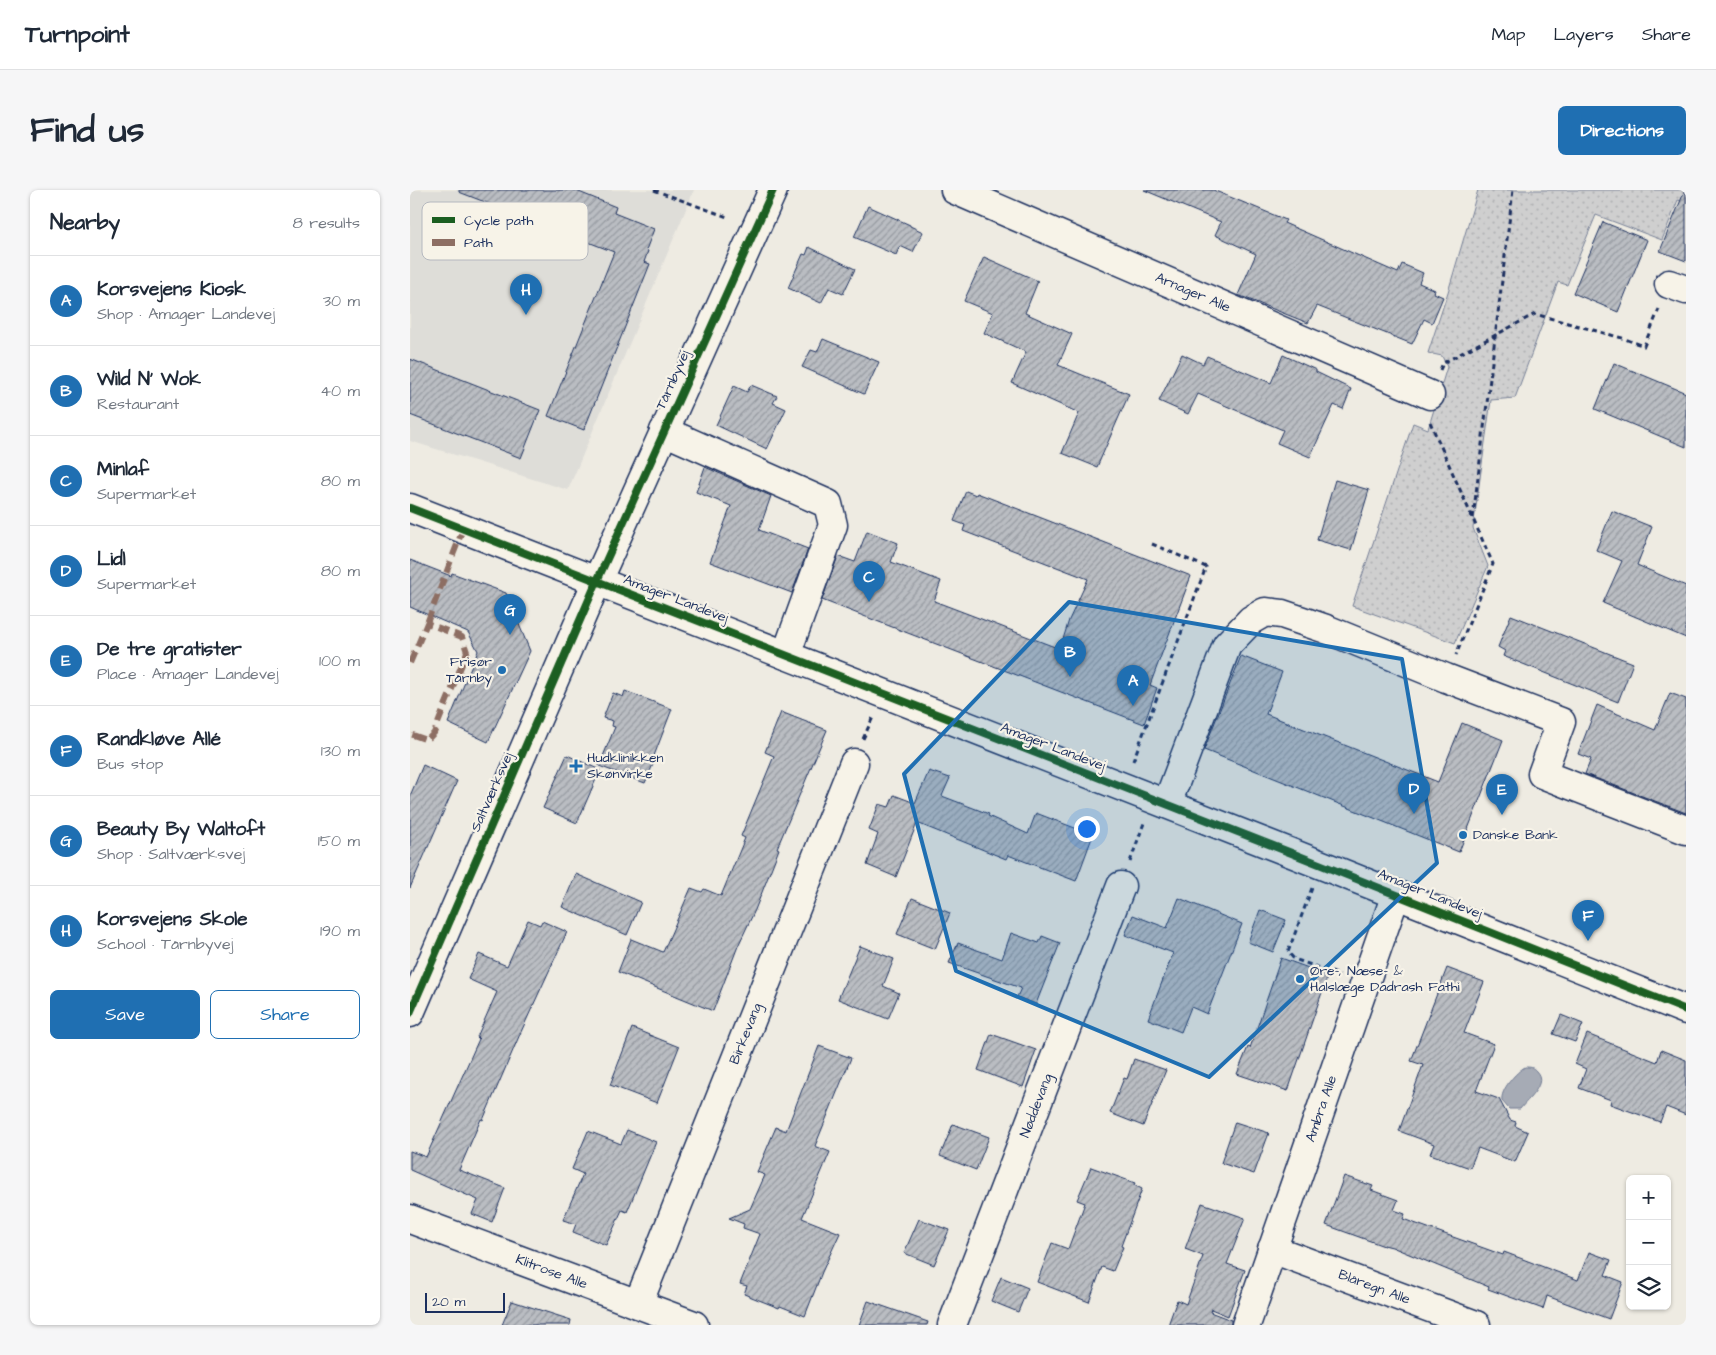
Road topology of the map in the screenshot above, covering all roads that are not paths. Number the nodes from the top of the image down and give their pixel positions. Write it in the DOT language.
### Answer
graph roads {
  1 [pos="773,190"];
  2 [pos="955,190"];
  3 [pos="1430,395"];
  4 [pos="664,431"];
  5 [pos="410,508"];
  6 [pos="597,581"];
  7 [pos="786,655"];
  8 [pos="854,762"];
  9 [pos="1160,802"];
  10 [pos="1686,830"];
  11 [pos="1121,886"];
  12 [pos="1396,894"];
  13 [pos="413,998"];
  14 [pos="1686,1010"];
  15 [pos="410,1219"];
  16 [pos="1272,1249"];
  17 [pos="638,1304"];
  18 [pos="694,1325"];
  19 [pos="952,1325"];
  20 [pos="1246,1325"];
  21 [pos="1476,1325"];
  1 -- 4 [label="street, Tårnbyvej"];
  2 -- 3 [label="street, Arnager Alle"];
  4 -- 6 [label="street, Tårnbyvej"];
  4 -- 7 [label="street"];
  5 -- 6 [label="street, Amager Landevej"];
  6 -- 7 [label="street, Amager Landevej"];
  6 -- 13 [label="street, Saltværksvej"];
  7 -- 9 [label="street, Amager Landevej"];
  8 -- 17 [label="street, Birkevang"];
  9 -- 10 [label="street"];
  9 -- 12 [label="street, Amager Landevej"];
  11 -- 19 [label="street, Nøddevang"];
  12 -- 14 [label="street, Amager Landevej"];
  12 -- 16 [label="street, Ambra Alle"];
  15 -- 17 [label="street, Klitrose Alle"];
  16 -- 20 [label="street, Ambra Alle"];
  16 -- 21 [label="street, Blåregn Alle"];
  17 -- 18 [label="street, Klitrose Alle"];
}
